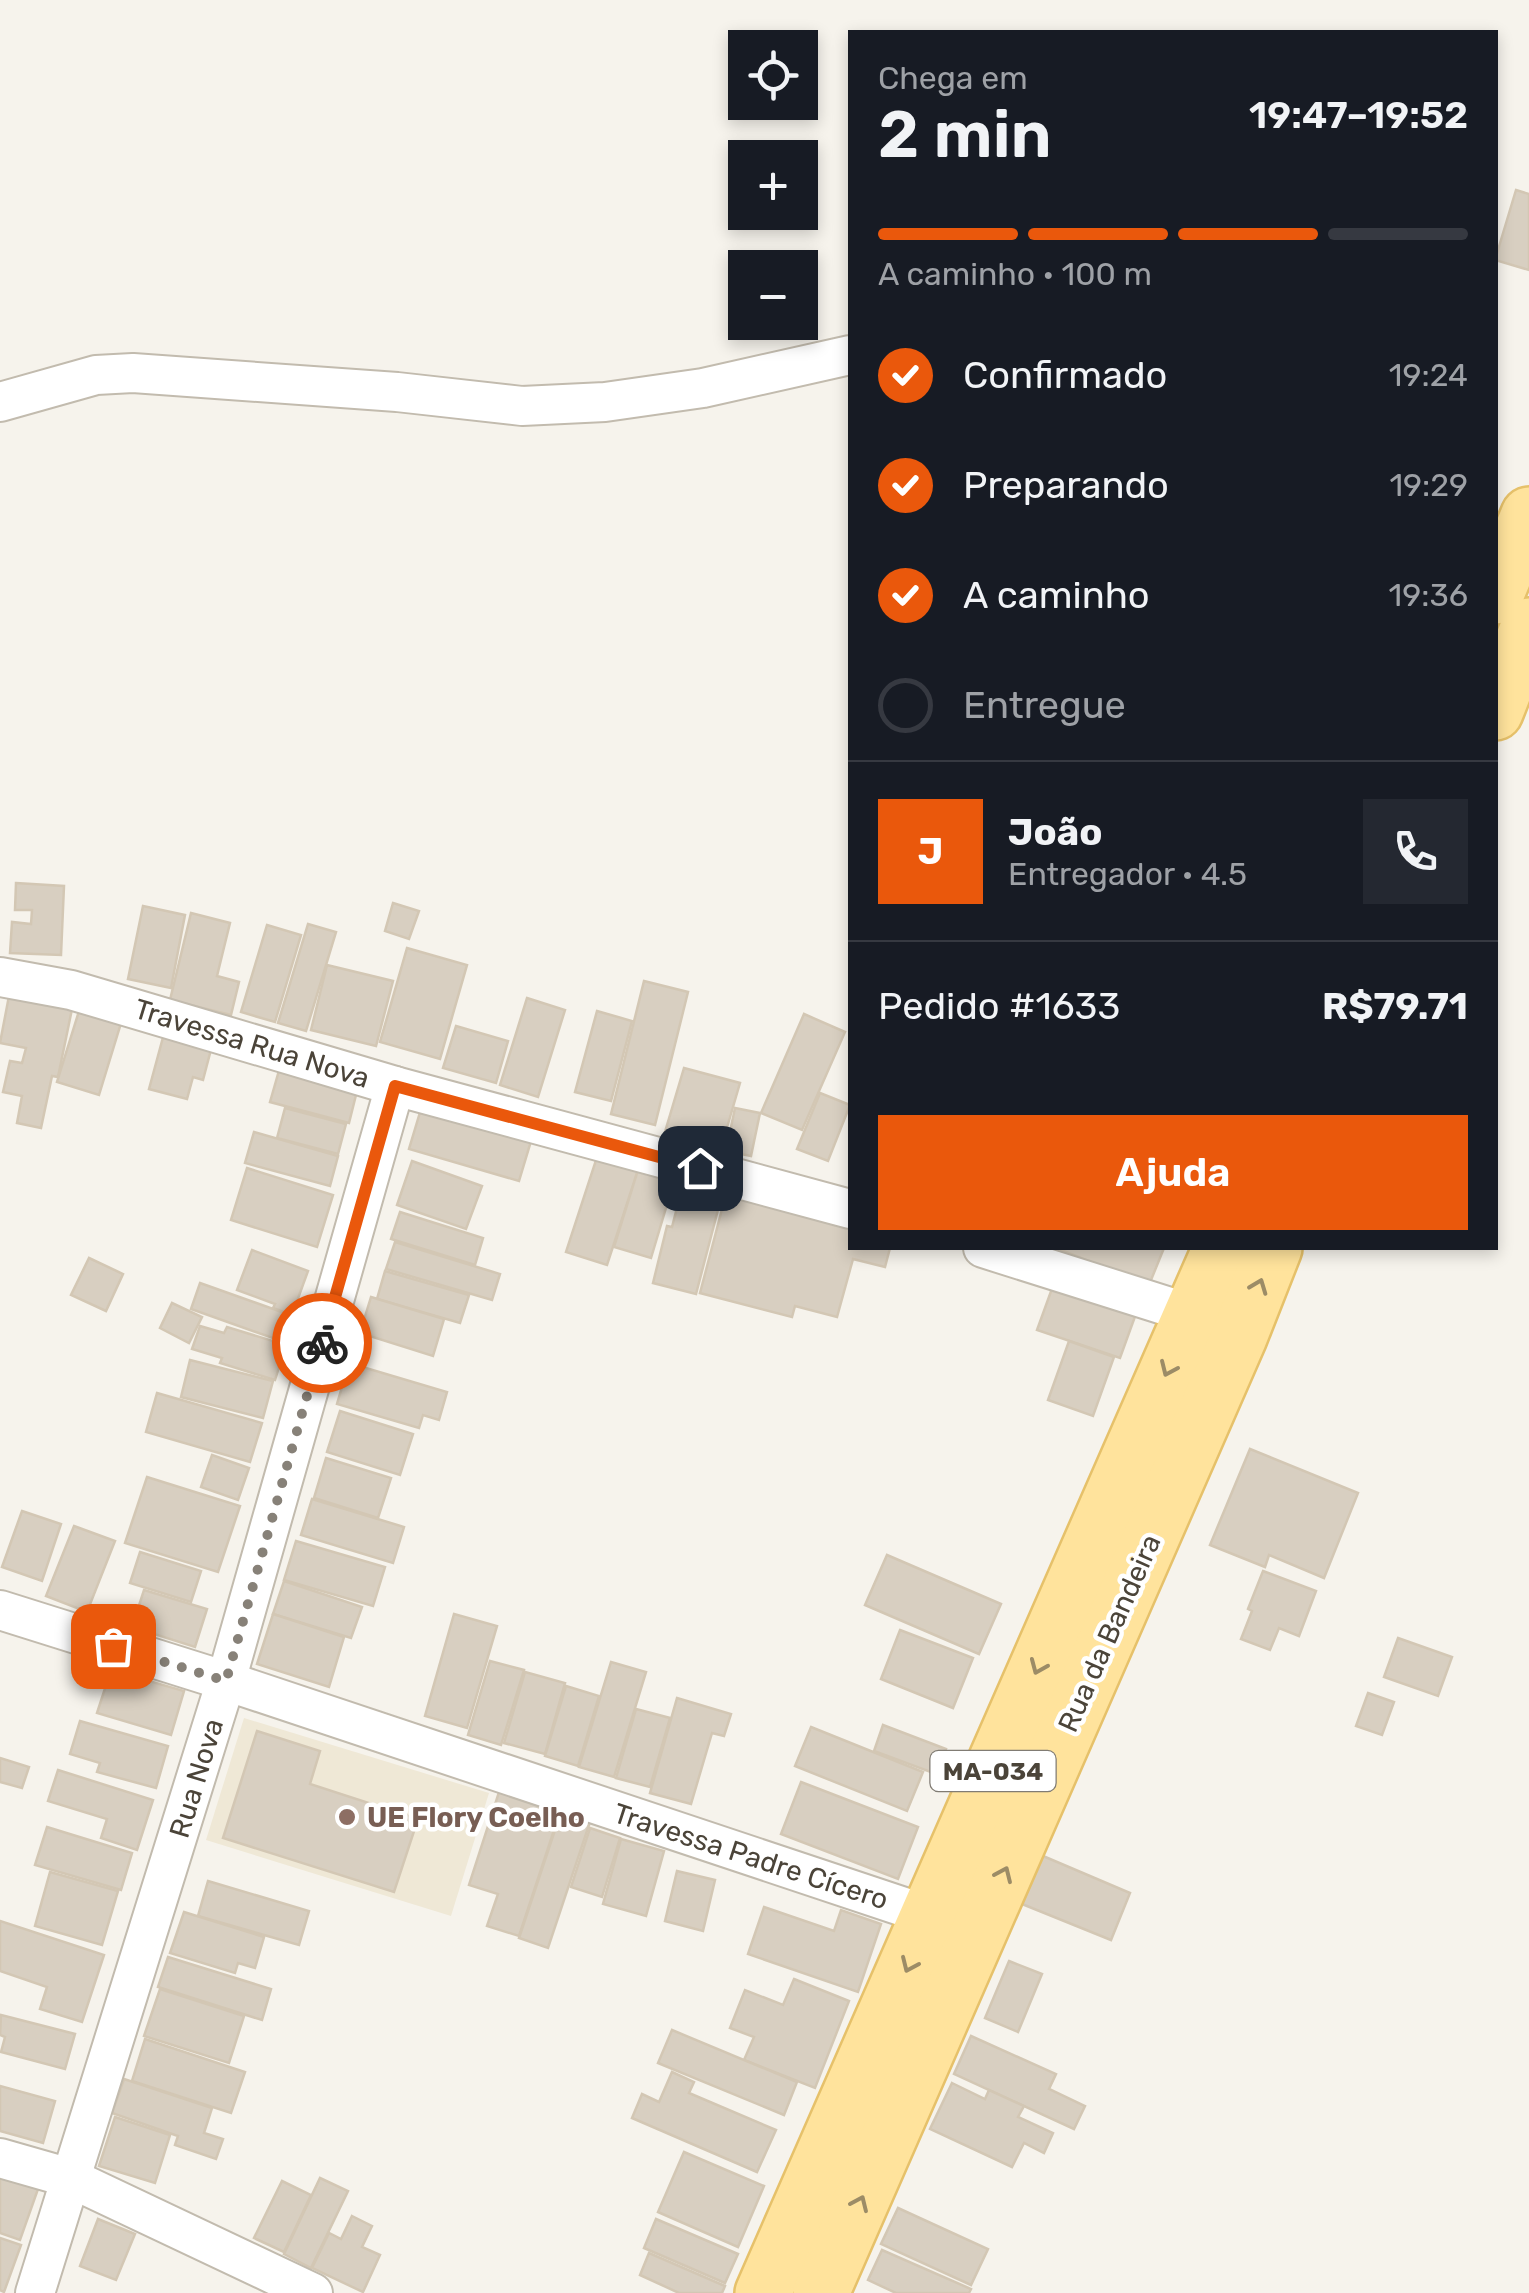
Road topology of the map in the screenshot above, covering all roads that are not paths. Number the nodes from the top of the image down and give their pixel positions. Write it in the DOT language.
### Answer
graph roads {
  1 [pos="848,355"];
  2 [pos="0,402"];
  3 [pos="1529,626"];
  4 [pos="1498,704"];
  5 [pos="0,977"];
  6 [pos="395,1086"];
  7 [pos="848,1208"];
  8 [pos="989,1250"];
  9 [pos="1221,1250"];
  10 [pos="1273,1250"];
  11 [pos="1192,1314"];
  12 [pos="1126,1528"];
  13 [pos="0,1610"];
  14 [pos="226,1681"];
  15 [pos="931,1916"];
  16 [pos="0,2158"];
  17 [pos="70,2178"];
  18 [pos="816,2261"];
  19 [pos="36,2293"];
  20 [pos="312,2293"];
  21 [pos="763,2293"];
  1 -- 2 [label="street"];
  3 -- 4 [label="main road"];
  5 -- 6 [label="street, Travessa Rua Nova"];
  6 -- 7 [label="street, Travessa Rua Nova"];
  6 -- 14 [label="street, Rua Nova"];
  8 -- 11 [label="street"];
  9 -- 11 [label="main road, MA-034"];
  12 -- 10 [label="main road, Rua da Bandeira / MA-034, one-way"];
  11 -- 12 [label="main road, MA-034, one-way"];
  12 -- 15 [label="main road, MA-034, one-way"];
  18 -- 12 [label="main road, Rua da Bandeira / MA-034, one-way"];
  13 -- 14 [label="street, Travessa Padre Cícero"];
  14 -- 15 [label="street, Travessa Padre Cícero"];
  14 -- 17 [label="street, Rua Nova"];
  15 -- 18 [label="main road, MA-034, one-way"];
  16 -- 17 [label="street"];
  17 -- 19 [label="street, Rua Nova"];
  17 -- 20 [label="street"];
  18 -- 21 [label="main road, MA-034"];
}
